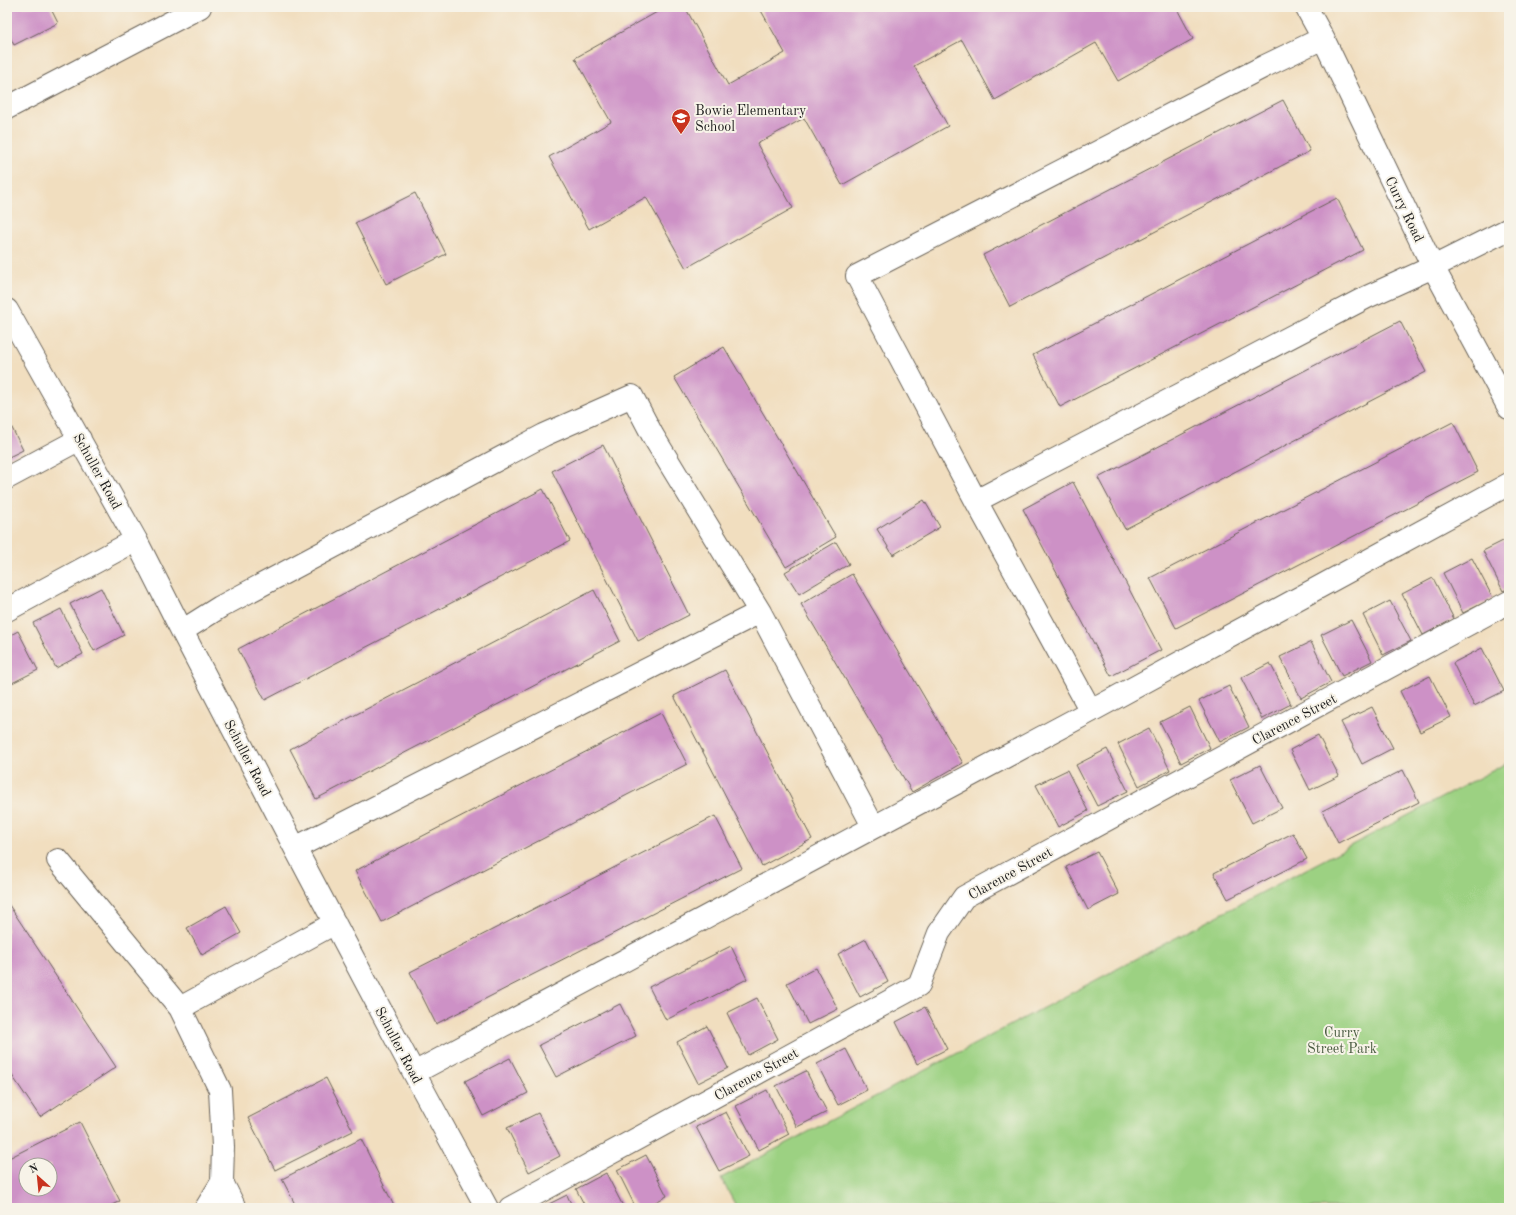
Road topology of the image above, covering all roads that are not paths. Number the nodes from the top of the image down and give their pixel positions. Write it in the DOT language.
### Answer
graph roads {
  1 [pos="200,7"];
  2 [pos="1306,7"];
  3 [pos="1323,38"];
  4 [pos="7,108"];
  5 [pos="1509,229"];
  6 [pos="1434,268"];
  7 [pos="7,310"];
  8 [pos="1509,408"];
  9 [pos="80,439"];
  10 [pos="7,478"];
  11 [pos="1509,484"];
  12 [pos="976,502"];
  13 [pos="136,540"];
  14 [pos="1509,602"];
  15 [pos="7,610"];
  16 [pos="760,612"];
  17 [pos="182,631"];
  18 [pos="1091,711"];
  19 [pos="873,826"];
  20 [pos="295,848"];
  21 [pos="58,860"];
  22 [pos="334,923"];
  23 [pos="180,1008"];
  24 [pos="414,1073"];
  25 [pos="222,1182"];
  26 [pos="206,1208"];
  27 [pos="235,1208"];
  28 [pos="488,1208"];
  29 [pos="510,1208"];
  1 -- 4 [label="street"];
  2 -- 3 [label="street, Curry Road"];
  3 -- 6 [label="street, Curry Road"];
  3 -- 12 [label="street"];
  5 -- 6 [label="street"];
  6 -- 8 [label="street, Curry Road"];
  6 -- 12 [label="street"];
  7 -- 9 [label="street, Schuller Road"];
  9 -- 10 [label="street"];
  9 -- 13 [label="street, Schuller Road"];
  11 -- 18 [label="street"];
  12 -- 18 [label="street"];
  13 -- 15 [label="street"];
  13 -- 17 [label="street, Schuller Road"];
  14 -- 29 [label="street, Clarence Street"];
  16 -- 17 [label="street"];
  16 -- 19 [label="street"];
  16 -- 20 [label="street"];
  17 -- 20 [label="street, Schuller Road"];
  18 -- 19 [label="street"];
  19 -- 24 [label="street"];
  20 -- 22 [label="street, Schuller Road"];
  21 -- 23 [label="street"];
  22 -- 23 [label="street"];
  22 -- 24 [label="street, Schuller Road"];
  23 -- 25 [label="street"];
  24 -- 28 [label="street, Schuller Road"];
  25 -- 26 [label="street"];
  25 -- 27 [label="street"];
}
